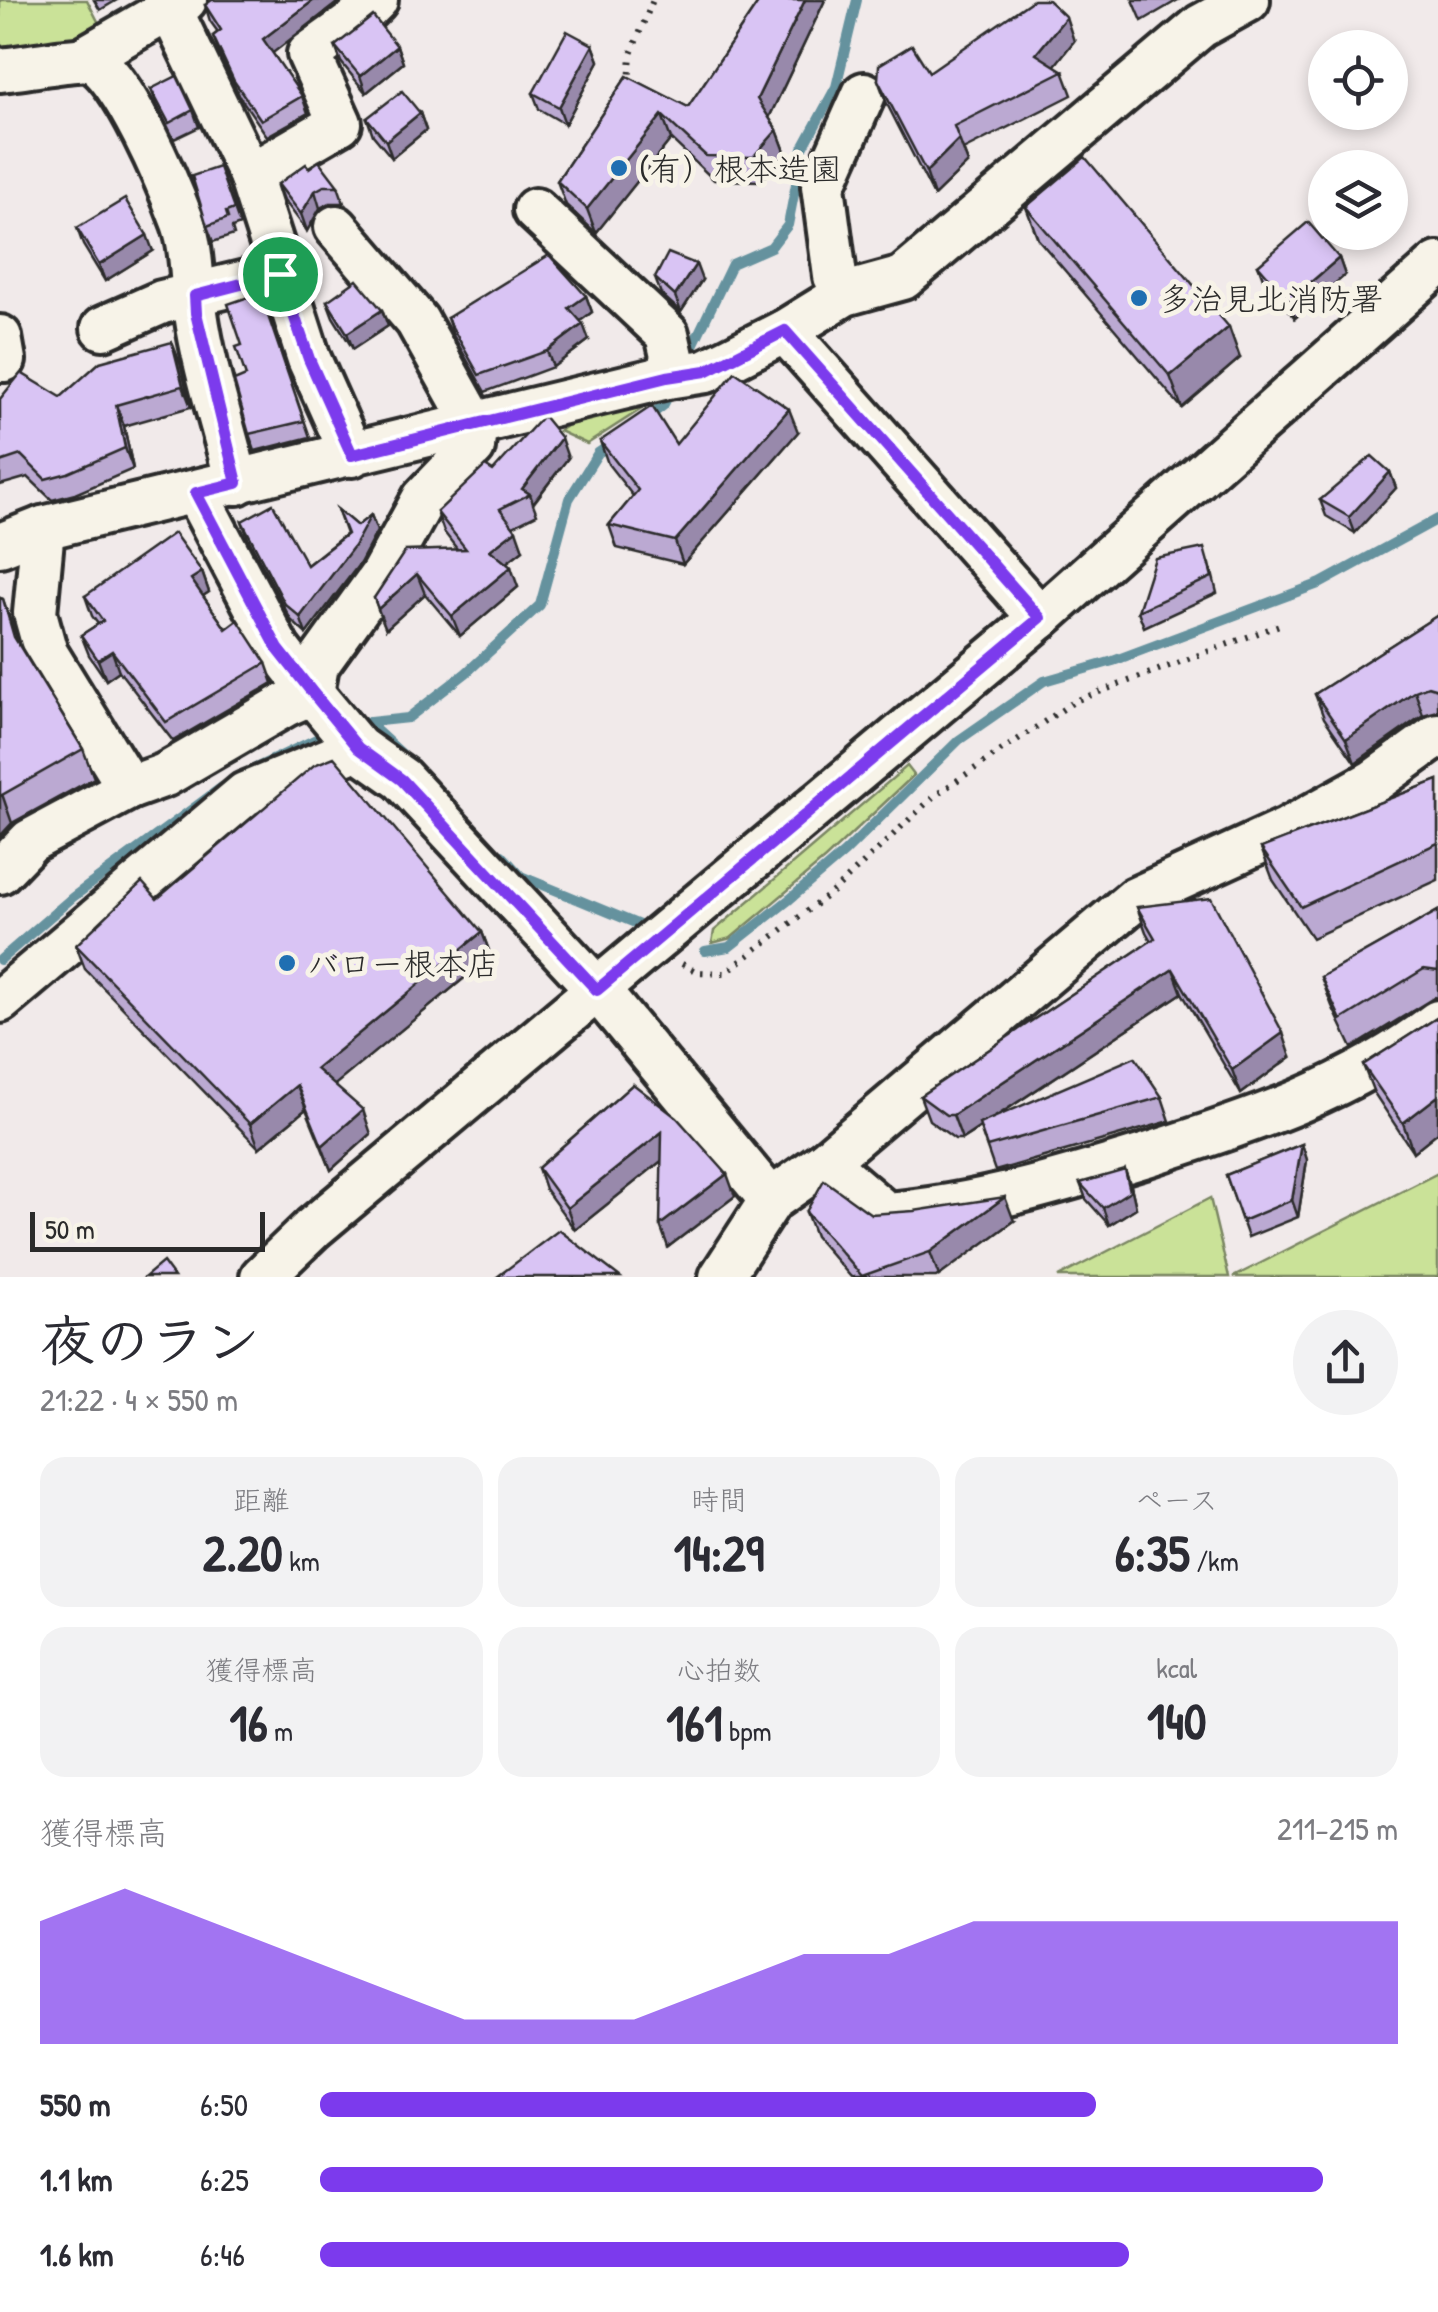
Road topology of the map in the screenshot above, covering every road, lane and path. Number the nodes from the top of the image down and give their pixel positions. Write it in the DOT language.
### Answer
graph roads {
  1 [pos="376,0"];
  2 [pos="653,0"];
  3 [pos="1248,0"];
  4 [pos="174,3"];
  5 [pos="86,58"];
  6 [pos="0,70"];
  7 [pos="628,88"];
  8 [pos="864,94"];
  9 [pos="250,176"];
  10 [pos="535,210"];
  11 [pos="336,226"];
  12 [pos="1438,264"];
  13 [pos="280,274"];
  14 [pos="845,294"];
  15 [pos="195,296"];
  16 [pos="103,328"];
  17 [pos="785,331"];
  18 [pos="680,375"];
  19 [pos="475,424"];
  20 [pos="370,450"];
  21 [pos="237,483"];
  22 [pos="196,493"];
  23 [pos="424,498"];
  24 [pos="43,528"];
  25 [pos="0,545"];
  26 [pos="1040,618"];
  27 [pos="1285,623"];
  28 [pos="312,692"];
  29 [pos="1438,735"];
  30 [pos="358,748"];
  31 [pos="128,788"];
  32 [pos="0,872"];
  33 [pos="650,948"];
  34 [pos="597,990"];
  35 [pos="0,1001"];
  36 [pos="1438,1022"];
  37 [pos="825,1162"];
  38 [pos="771,1200"];
  39 [pos="262,1277"];
  40 [pos="721,1277"];
  1 -- 9 [label="street"];
  2 -- 7 [label="path"];
  3 -- 14 [label="street"];
  4 -- 5 [label="street"];
  4 -- 9 [label="street"];
  5 -- 6 [label="street"];
  5 -- 15 [label="street"];
  8 -- 14 [label="street"];
  9 -- 13 [label="street"];
  10 -- 18 [label="street"];
  11 -- 19 [label="street"];
  12 -- 26 [label="street"];
  13 -- 15 [label="street"];
  13 -- 20 [label="street"];
  14 -- 17 [label="street"];
  15 -- 16 [label="street"];
  15 -- 21 [label="street"];
  17 -- 18 [label="street"];
  17 -- 26 [label="street"];
  18 -- 19 [label="street"];
  19 -- 20 [label="street"];
  19 -- 23 [label="street"];
  20 -- 21 [label="street"];
  20 -- 23 [label="street"];
  21 -- 22 [label="street"];
  22 -- 24 [label="street"];
  22 -- 28 [label="street"];
  23 -- 28 [label="street"];
  24 -- 25 [label="street"];
  24 -- 31 [label="street"];
  26 -- 33 [label="street"];
  27 -- 33 [label="path"];
  28 -- 30 [label="street"];
  28 -- 31 [label="street"];
  29 -- 37 [label="street"];
  30 -- 34 [label="street"];
  30 -- 35 [label="street"];
  31 -- 32 [label="street"];
  33 -- 34 [label="street"];
  34 -- 38 [label="street"];
  34 -- 39 [label="street"];
  36 -- 37 [label="street"];
  37 -- 38 [label="street"];
  38 -- 40 [label="street"];
}
